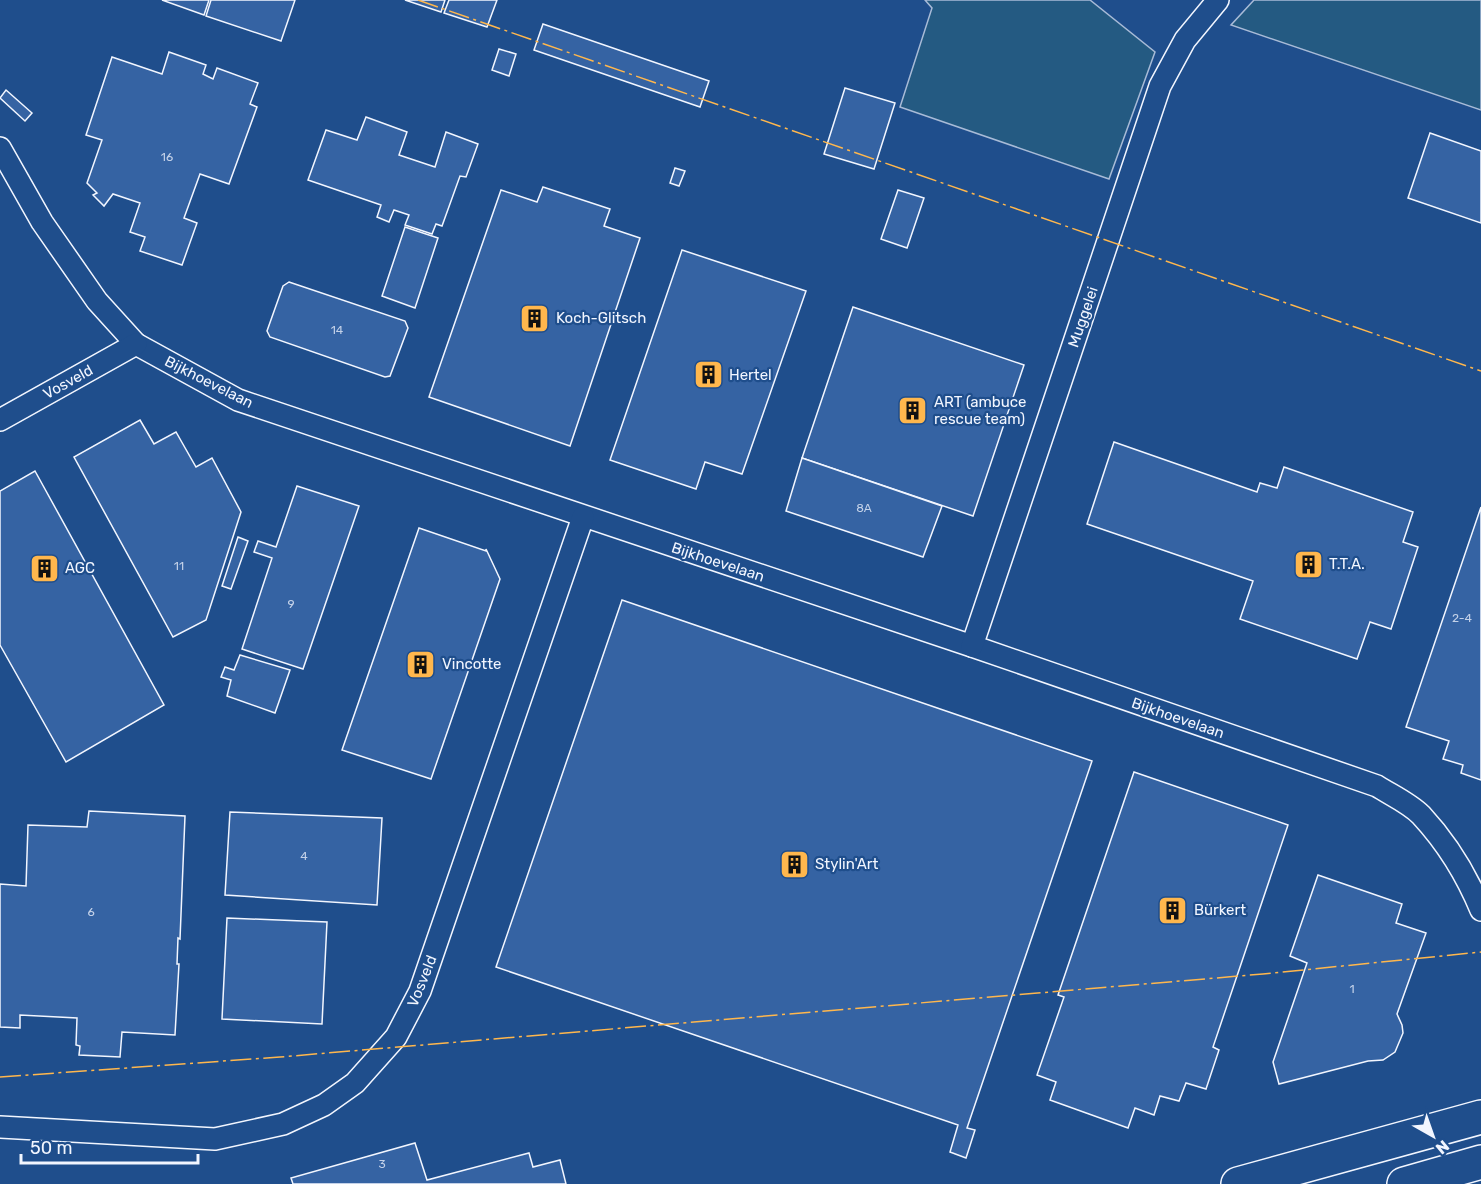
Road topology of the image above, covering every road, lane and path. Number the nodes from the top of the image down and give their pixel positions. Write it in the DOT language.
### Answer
graph roads {
  1 [pos="1218,0"];
  2 [pos="0,148"];
  3 [pos="136,344"];
  4 [pos="0,420"];
  5 [pos="583,517"];
  6 [pos="972,646"];
  7 [pos="1481,910"];
  8 [pos="1481,1117"];
  9 [pos="0,1127"];
  10 [pos="1481,1162"];
  11 [pos="1238,1184"];
  12 [pos="1404,1184"];
  1 -- 6 [label="street, Muggelei"];
  2 -- 3 [label="street, Bijkhoevelaan"];
  3 -- 4 [label="street, Vosveld"];
  3 -- 5 [label="street, Bijkhoevelaan"];
  5 -- 6 [label="street, Bijkhoevelaan"];
  5 -- 9 [label="street, Vosveld"];
  6 -- 7 [label="street, Bijkhoevelaan"];
  8 -- 11 [label="main road"];
  10 -- 12 [label="main road"];
}
